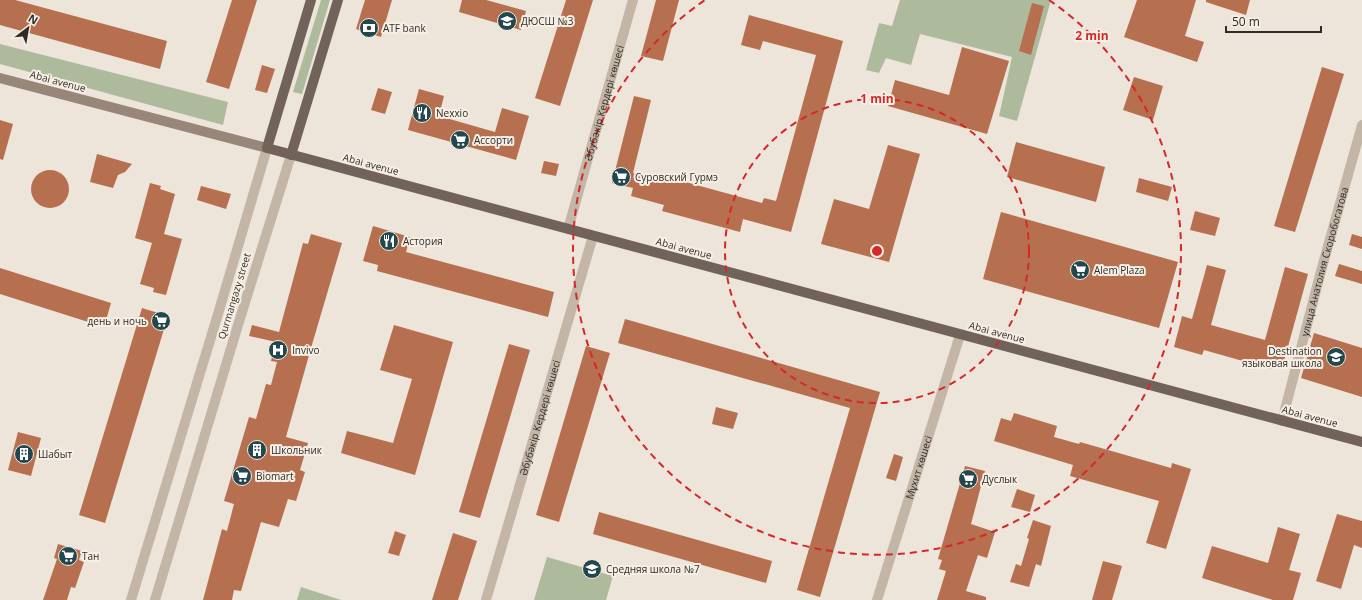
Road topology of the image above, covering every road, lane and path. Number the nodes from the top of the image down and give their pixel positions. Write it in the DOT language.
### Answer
graph roads {
  1 [pos="311,0"];
  2 [pos="338,0"];
  3 [pos="633,0"];
  4 [pos="0,78"];
  5 [pos="1362,125"];
  6 [pos="1359,144"];
  7 [pos="267,148"];
  8 [pos="292,155"];
  9 [pos="568,229"];
  10 [pos="593,236"];
  11 [pos="960,335"];
  12 [pos="1282,421"];
  13 [pos="1362,442"];
  14 [pos="131,600"];
  15 [pos="155,600"];
  16 [pos="486,600"];
  17 [pos="877,600"];
  1 -- 7 [label="main road, Qurmangazy street"];
  2 -- 8 [label="main road, Qurmangazy street"];
  3 -- 9 [label="street, Әбубәкір Кердері көшесі"];
  4 -- 7 [label="main road, Abai avenue"];
  5 -- 6 [label="street, улица Анатолия Скоробогатова"];
  6 -- 12 [label="street, улица Анатолия Скоробогатова"];
  7 -- 8 [label="main road, Abai avenue"];
  7 -- 14 [label="street, Qurmangazy street"];
  8 -- 9 [label="main road, Abai avenue"];
  8 -- 15 [label="street, Qurmangazy street"];
  9 -- 10 [label="main road, Abai avenue"];
  10 -- 11 [label="main road, Abai avenue"];
  10 -- 16 [label="street, Әбубәкір Кердері көшесі"];
  11 -- 12 [label="main road, Abai avenue"];
  11 -- 17 [label="street, Мұхит көшесі"];
  12 -- 13 [label="main road, Abai avenue"];
}
